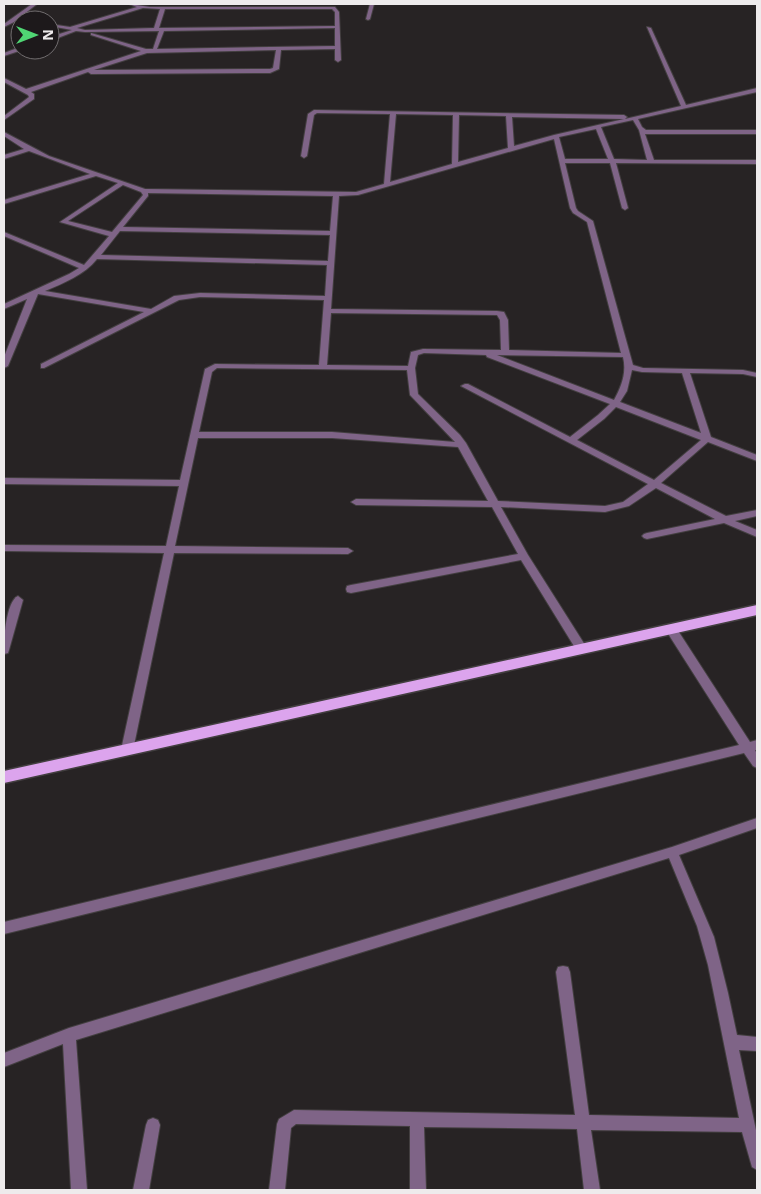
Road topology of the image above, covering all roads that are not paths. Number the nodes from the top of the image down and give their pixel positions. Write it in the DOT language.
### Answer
graph roads {
  1 [pos="131,4"];
  2 [pos="372,4"];
  3 [pos="140,8"];
  4 [pos="163,8"];
  5 [pos="218,11"];
  6 [pos="368,19"];
  7 [pos="60,27"];
  8 [pos="336,27"];
  9 [pos="216,28"];
  10 [pos="649,28"];
  11 [pos="68,29"];
  12 [pos="159,29"];
  13 [pos="75,30"];
  14 [pos="85,31"];
  15 [pos="60,35"];
  16 [pos="338,47"];
  17 [pos="279,48"];
  18 [pos="155,50"];
  19 [pos="146,51"];
  20 [pos="338,60"];
  21 [pos="83,72"];
  22 [pos="4,80"];
  23 [pos="757,90"];
  24 [pos="26,91"];
  25 [pos="684,107"];
  26 [pos="393,112"];
  27 [pos="456,113"];
  28 [pos="509,114"];
  29 [pos="4,118"];
  30 [pos="637,118"];
  31 [pos="598,127"];
  32 [pos="641,131"];
  33 [pos="757,132"];
  34 [pos="4,134"];
  35 [pos="556,136"];
  36 [pos="7,140"];
  37 [pos="511,148"];
  38 [pos="29,150"];
  39 [pos="304,156"];
  40 [pos="4,157"];
  41 [pos="562,160"];
  42 [pos="612,161"];
  43 [pos="651,161"];
  44 [pos="757,162"];
  45 [pos="455,165"];
  46 [pos="95,174"];
  47 [pos="122,183"];
  48 [pos="387,185"];
  49 [pos="144,191"];
  50 [pos="336,195"];
  51 [pos="4,202"];
  52 [pos="625,208"];
  53 [pos="120,229"];
  54 [pos="333,233"];
  55 [pos="4,234"];
  56 [pos="114,235"];
  57 [pos="96,257"];
  58 [pos="331,263"];
  59 [pos="85,268"];
  60 [pos="35,293"];
  61 [pos="328,298"];
  62 [pos="4,307"];
  63 [pos="152,311"];
  64 [pos="327,311"];
  65 [pos="484,352"];
  66 [pos="505,353"];
  67 [pos="624,355"];
  68 [pos="4,366"];
  69 [pos="44,366"];
  70 [pos="628,366"];
  71 [pos="323,367"];
  72 [pos="411,368"];
  73 [pos="684,371"];
  74 [pos="757,375"];
  75 [pos="465,386"];
  76 [pos="616,404"];
  77 [pos="195,436"];
  78 [pos="706,438"];
  79 [pos="571,440"];
  80 [pos="463,445"];
  81 [pos="757,458"];
  82 [pos="4,481"];
  83 [pos="185,483"];
  84 [pos="655,484"];
  85 [pos="356,502"];
  86 [pos="495,504"];
  87 [pos="757,513"];
  88 [pos="725,520"];
  89 [pos="757,534"];
  90 [pos="647,536"];
  91 [pos="4,548"];
  92 [pos="171,548"];
  93 [pos="348,551"];
  94 [pos="524,556"];
  95 [pos="351,589"];
  96 [pos="18,600"];
  97 [pos="757,610"];
  98 [pos="671,629"];
  99 [pos="581,648"];
  100 [pos="4,650"];
  101 [pos="752,746"];
  102 [pos="127,750"];
  103 [pos="757,763"];
  104 [pos="4,777"];
  105 [pos="757,823"];
  106 [pos="672,852"];
  107 [pos="4,928"];
  108 [pos="563,972"];
  109 [pos="69,1035"];
  110 [pos="731,1042"];
  111 [pos="757,1044"];
  112 [pos="4,1060"];
  113 [pos="417,1121"];
  114 [pos="584,1122"];
  115 [pos="153,1125"];
  116 [pos="747,1125"];
  117 [pos="757,1162"];
  118 [pos="79,1190"];
  119 [pos="142,1190"];
  120 [pos="277,1190"];
  121 [pos="418,1190"];
  122 [pos="592,1190"];
  1 -- 3 [label="street"];
  2 -- 6 [label="street"];
  3 -- 4 [label="street"];
  3 -- 11 [label="street"];
  4 -- 5 [label="street"];
  4 -- 12 [label="street"];
  5 -- 8 [label="street"];
  5 -- 9 [label="street"];
  7 -- 11 [label="street"];
  8 -- 9 [label="street"];
  8 -- 16 [label="street"];
  9 -- 12 [label="street"];
  10 -- 25 [label="street"];
  11 -- 13 [label="street"];
  12 -- 14 [label="street"];
  12 -- 18 [label="street"];
  13 -- 14 [label="street"];
  13 -- 15 [label="street"];
  14 -- 19 [label="street"];
  16 -- 17 [label="street"];
  16 -- 20 [label="street"];
  17 -- 18 [label="street"];
  17 -- 21 [label="street"];
  18 -- 19 [label="street"];
  19 -- 21 [label="street"];
  21 -- 24 [label="street"];
  22 -- 24 [label="street"];
  23 -- 25 [label="street"];
  24 -- 29 [label="street"];
  25 -- 30 [label="street"];
  26 -- 27 [label="street"];
  26 -- 39 [label="street"];
  26 -- 48 [label="street"];
  27 -- 28 [label="street"];
  27 -- 45 [label="street"];
  28 -- 30 [label="street"];
  28 -- 37 [label="street"];
  30 -- 31 [label="street"];
  30 -- 32 [label="street"];
  31 -- 35 [label="street"];
  31 -- 42 [label="street"];
  32 -- 33 [label="street"];
  32 -- 43 [label="street"];
  34 -- 36 [label="street"];
  35 -- 37 [label="street"];
  35 -- 41 [label="street"];
  36 -- 38 [label="street"];
  37 -- 45 [label="street"];
  38 -- 40 [label="street"];
  38 -- 46 [label="street"];
  41 -- 42 [label="street"];
  41 -- 67 [label="street"];
  42 -- 43 [label="street"];
  42 -- 52 [label="street"];
  43 -- 44 [label="street"];
  45 -- 48 [label="street"];
  46 -- 47 [label="street"];
  46 -- 51 [label="street"];
  47 -- 49 [label="street"];
  47 -- 56 [label="street"];
  48 -- 50 [label="street"];
  49 -- 50 [label="street"];
  49 -- 53 [label="street"];
  50 -- 54 [label="street"];
  53 -- 54 [label="street"];
  53 -- 56 [label="street"];
  54 -- 58 [label="street"];
  55 -- 59 [label="street"];
  56 -- 57 [label="street"];
  57 -- 58 [label="street"];
  57 -- 59 [label="street"];
  58 -- 61 [label="street"];
  59 -- 60 [label="street"];
  60 -- 62 [label="street"];
  60 -- 63 [label="street"];
  60 -- 68 [label="street"];
  61 -- 63 [label="street"];
  61 -- 64 [label="street"];
  63 -- 69 [label="street"];
  64 -- 66 [label="street"];
  64 -- 71 [label="street"];
  65 -- 66 [label="street"];
  65 -- 72 [label="street"];
  65 -- 76 [label="street"];
  66 -- 67 [label="street"];
  67 -- 70 [label="street"];
  70 -- 73 [label="street"];
  70 -- 76 [label="street"];
  71 -- 72 [label="street"];
  71 -- 77 [label="street"];
  72 -- 80 [label="street"];
  73 -- 74 [label="street"];
  73 -- 78 [label="street"];
  75 -- 79 [label="street"];
  76 -- 78 [label="street"];
  76 -- 79 [label="street"];
  77 -- 80 [label="street"];
  77 -- 83 [label="street"];
  78 -- 81 [label="street"];
  78 -- 84 [label="street"];
  79 -- 84 [label="street"];
  80 -- 86 [label="street"];
  82 -- 83 [label="street"];
  83 -- 92 [label="street"];
  84 -- 86 [label="street"];
  84 -- 88 [label="street"];
  85 -- 86 [label="street"];
  86 -- 94 [label="street"];
  87 -- 88 [label="street"];
  88 -- 89 [label="street"];
  88 -- 90 [label="street"];
  91 -- 92 [label="street"];
  92 -- 93 [label="street"];
  92 -- 102 [label="street"];
  94 -- 95 [label="street"];
  94 -- 99 [label="street"];
  96 -- 100 [label="street"];
  97 -- 98 [label="main road"];
  98 -- 99 [label="main road"];
  98 -- 101 [label="street"];
  99 -- 102 [label="main road"];
  101 -- 103 [label="street"];
  101 -- 107 [label="street"];
  102 -- 104 [label="main road"];
  105 -- 106 [label="street"];
  106 -- 109 [label="street"];
  106 -- 110 [label="street"];
  108 -- 114 [label="street"];
  109 -- 112 [label="street"];
  109 -- 118 [label="street"];
  110 -- 111 [label="street"];
  110 -- 116 [label="street"];
  113 -- 114 [label="street"];
  113 -- 120 [label="street"];
  113 -- 121 [label="street"];
  114 -- 116 [label="street"];
  114 -- 122 [label="street"];
  115 -- 119 [label="street"];
  116 -- 117 [label="street"];
}
